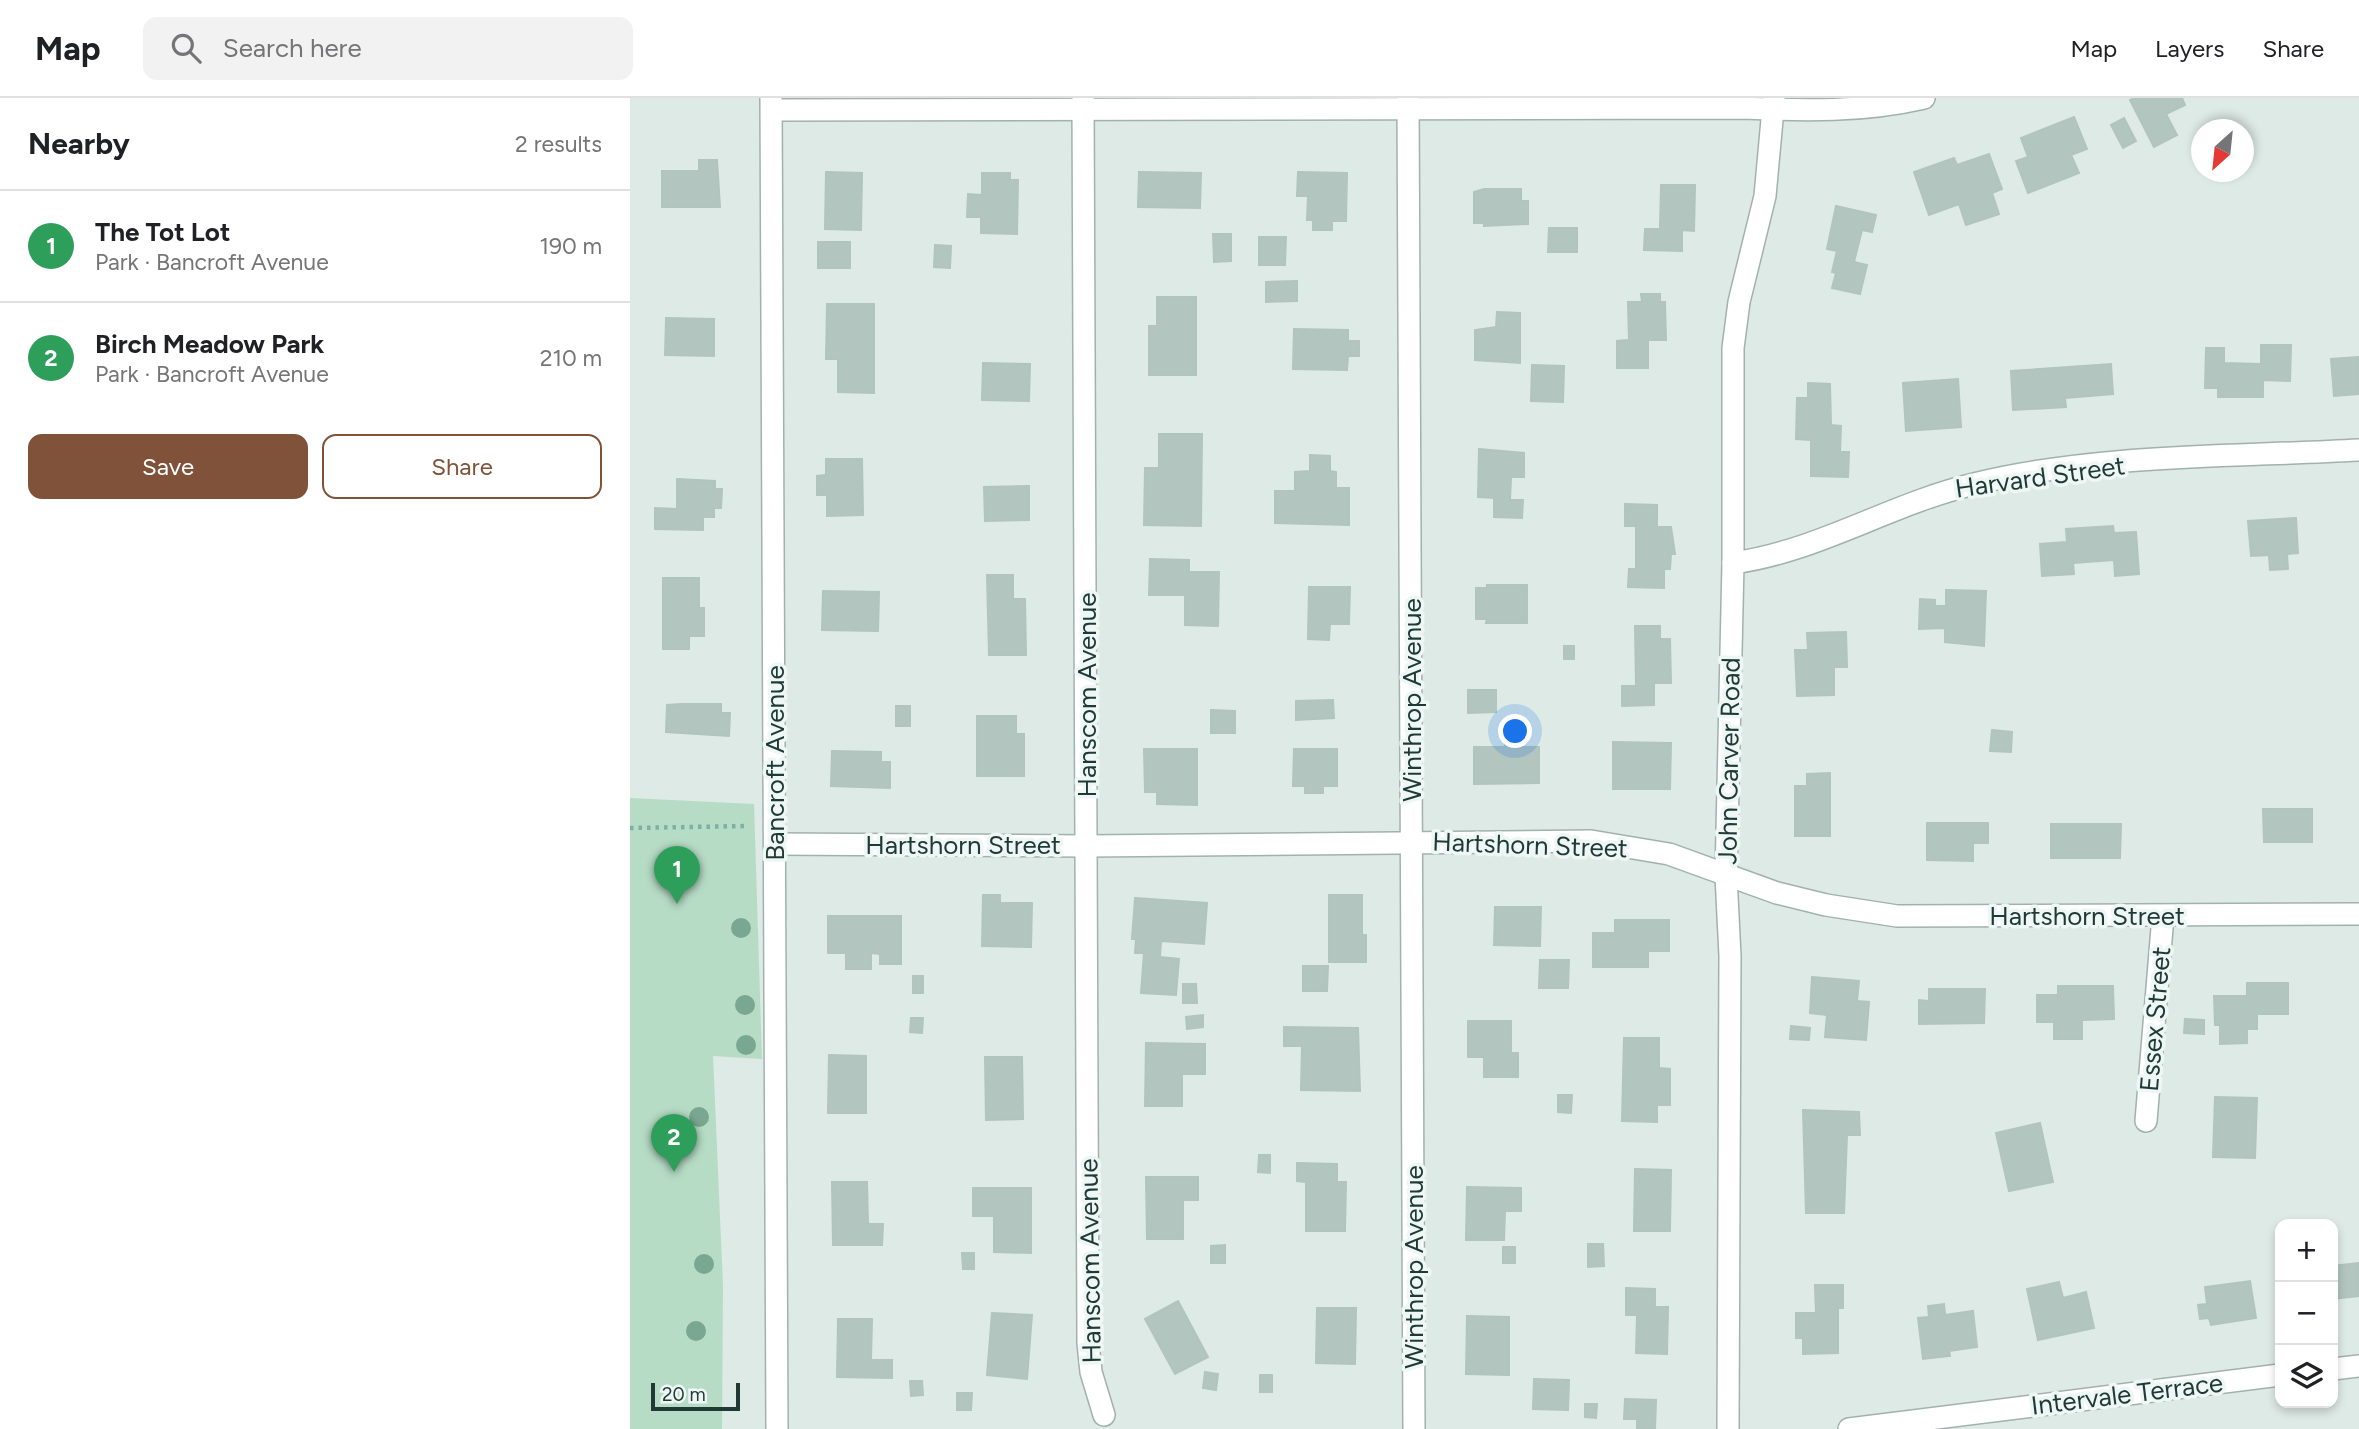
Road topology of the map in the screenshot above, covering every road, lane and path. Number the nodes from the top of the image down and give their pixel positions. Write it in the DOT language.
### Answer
graph roads {
  1 [pos="1924,98"];
  2 [pos="771,104"];
  3 [pos="1083,104"];
  4 [pos="1408,104"];
  5 [pos="1774,104"];
  6 [pos="2359,450"];
  7 [pos="1733,563"];
  8 [pos="630,828"];
  9 [pos="775,835"];
  10 [pos="1413,841"];
  11 [pos="1088,846"];
  12 [pos="1726,876"];
  13 [pos="2359,914"];
  14 [pos="2163,916"];
  15 [pos="2146,1121"];
  16 [pos="2359,1366"];
  17 [pos="2338,1368"];
  18 [pos="2275,1376"];
  19 [pos="1104,1415"];
  20 [pos="777,1429"];
  21 [pos="1415,1429"];
  22 [pos="1728,1429"];
  23 [pos="1849,1429"];
  1 -- 5 [label="street"];
  2 -- 3 [label="street"];
  2 -- 9 [label="street, Bancroft Avenue"];
  3 -- 4 [label="street"];
  3 -- 11 [label="street, Hanscom Avenue"];
  4 -- 5 [label="street"];
  4 -- 10 [label="street, Winthrop Avenue"];
  5 -- 7 [label="street, John Carver Road"];
  6 -- 7 [label="street, Harvard Street"];
  7 -- 12 [label="street, John Carver Road"];
  8 -- 9 [label="path"];
  9 -- 11 [label="street, Hartshorn Street"];
  9 -- 20 [label="street, Bancroft Avenue"];
  10 -- 11 [label="street, Hartshorn Street"];
  10 -- 12 [label="street, Hartshorn Street"];
  10 -- 21 [label="street, Winthrop Avenue"];
  11 -- 19 [label="street, Hanscom Avenue"];
  12 -- 14 [label="street, Hartshorn Street"];
  12 -- 22 [label="street, John Carver Road"];
  13 -- 14 [label="street, Hartshorn Street"];
  14 -- 15 [label="street, Essex Street"];
  16 -- 17 [label="street"];
  18 -- 23 [label="street, Intervale Terrace"];
}
